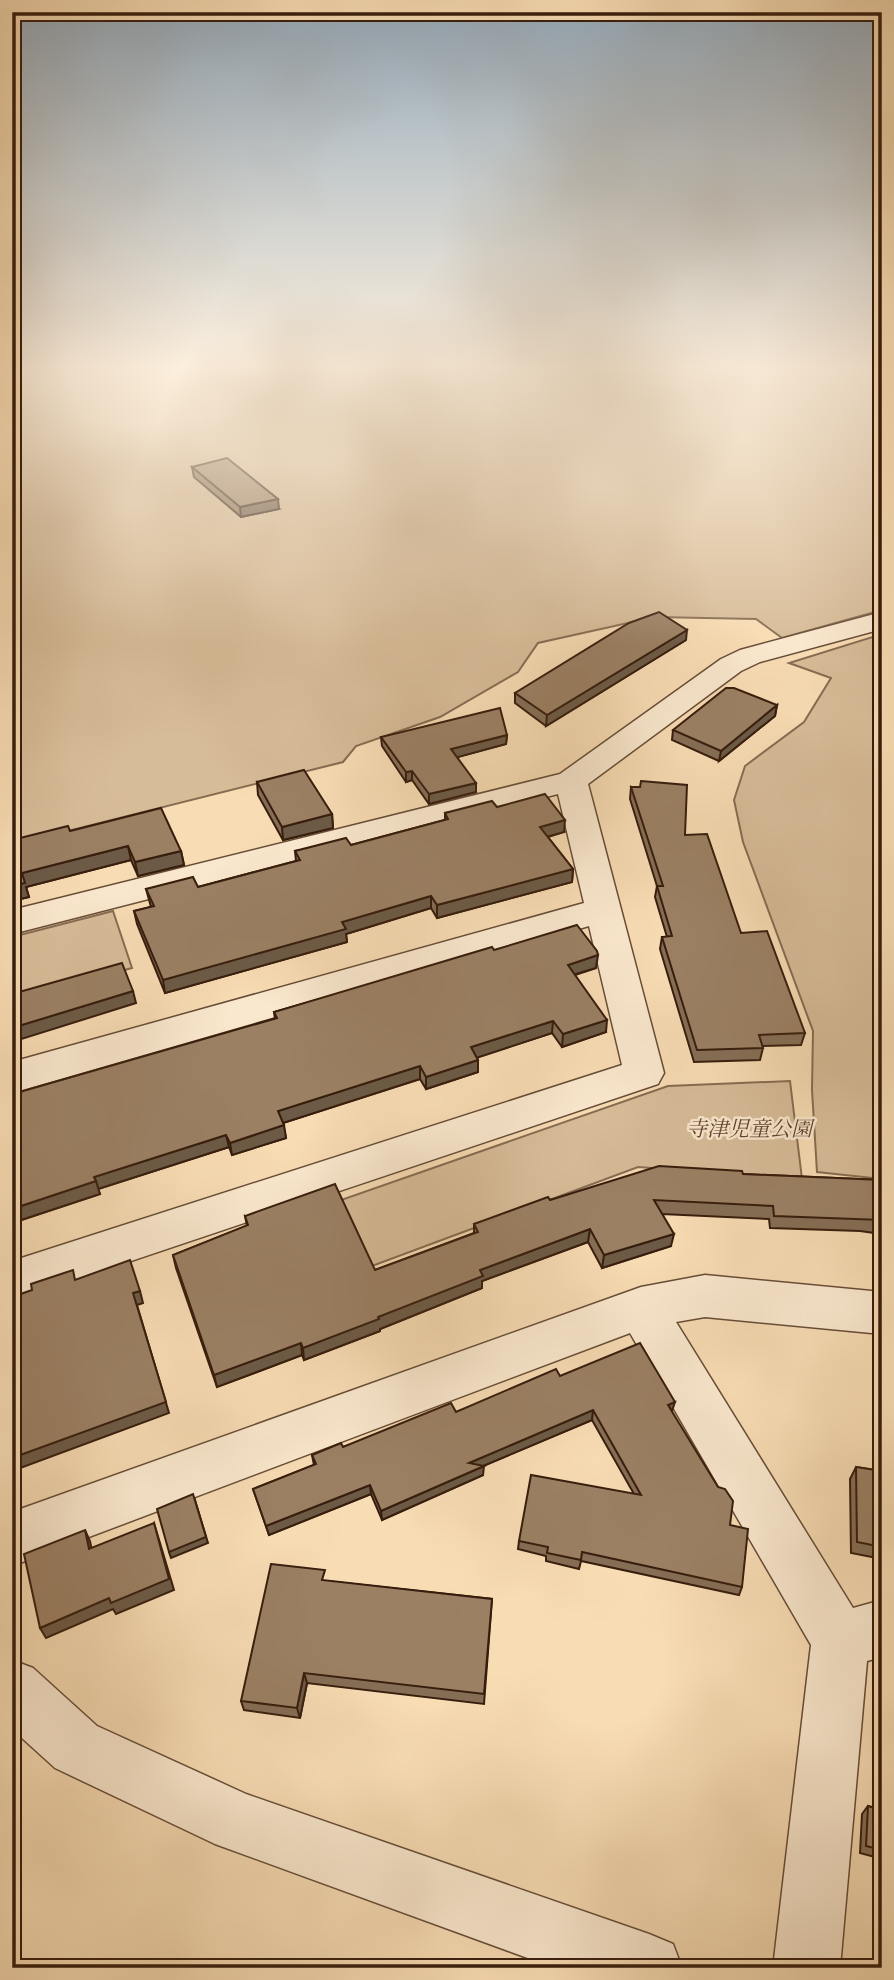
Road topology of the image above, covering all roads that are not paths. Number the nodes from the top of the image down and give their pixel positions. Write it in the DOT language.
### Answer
graph roads {
  1 [pos="882,620"];
  2 [pos="571,781"];
  3 [pos="603,910"];
  4 [pos="12,922"];
  5 [pos="12,1079"];
  6 [pos="12,1281"];
  7 [pos="641,1308"];
  8 [pos="882,1313"];
  9 [pos="12,1539"];
  10 [pos="861,1634"];
  11 [pos="12,1689"];
  12 [pos="649,1968"];
  13 [pos="806,1968"];
  1 -- 2 [label="street"];
  2 -- 3 [label="street"];
  2 -- 4 [label="street"];
  3 -- 5 [label="street"];
  3 -- 6 [label="street"];
  7 -- 8 [label="street"];
  7 -- 9 [label="street"];
  7 -- 10 [label="street"];
  10 -- 13 [label="street"];
  11 -- 12 [label="street"];
}
